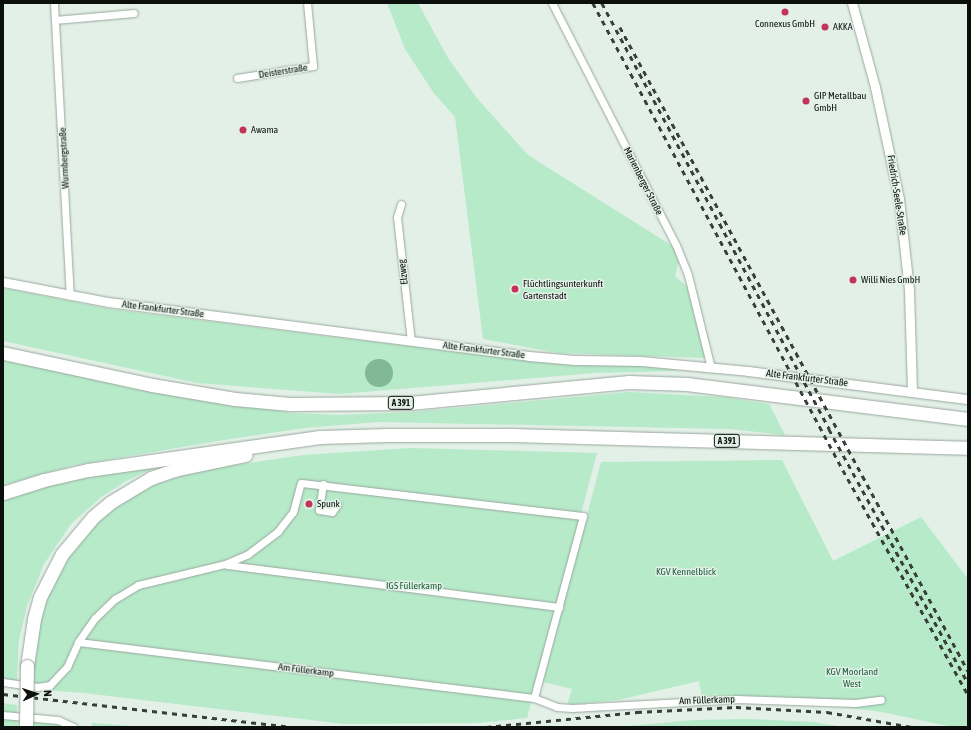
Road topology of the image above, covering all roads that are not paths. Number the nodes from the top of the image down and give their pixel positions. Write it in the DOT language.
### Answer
graph roads {
  1 [pos="54,3"];
  2 [pos="307,3"];
  3 [pos="552,3"];
  4 [pos="852,3"];
  5 [pos="134,14"];
  6 [pos="55,20"];
  7 [pos="237,78"];
  8 [pos="401,204"];
  9 [pos="3,282"];
  10 [pos="70,296"];
  11 [pos="412,341"];
  12 [pos="5,353"];
  13 [pos="711,368"];
  14 [pos="912,392"];
  15 [pos="968,399"];
  16 [pos="968,419"];
  17 [pos="365,435"];
  18 [pos="968,448"];
  19 [pos="323,484"];
  20 [pos="3,493"];
  21 [pos="337,505"];
  22 [pos="225,564"];
  23 [pos="559,607"];
  24 [pos="78,642"];
  25 [pos="3,682"];
  26 [pos="534,698"];
  27 [pos="881,700"];
  28 [pos="3,715"];
  29 [pos="26,727"];
  30 [pos="74,727"];
  1 -- 6 [label="street, Wurmbergstraße"];
  2 -- 7 [label="street, Deisterstraße"];
  3 -- 13 [label="street, Marienberger Straße"];
  4 -- 14 [label="street, Friedrich-Seele-Straße"];
  5 -- 6 [label="street"];
  6 -- 10 [label="street, Wurmbergstraße"];
  8 -- 11 [label="street, Elzweg"];
  9 -- 10 [label="street, Alte Frankfurter Straße"];
  10 -- 11 [label="street, Alte Frankfurter Straße"];
  11 -- 13 [label="street, Alte Frankfurter Straße"];
  12 -- 16 [label="highway, A 391"];
  13 -- 14 [label="street, Alte Frankfurter Straße"];
  14 -- 15 [label="street, Alte Frankfurter Straße"];
  17 -- 18 [label="highway, A 391"];
  17 -- 20 [label="highway, A 391"];
  17 -- 29 [label="highway, bridge"];
  19 -- 21 [label="street"];
  19 -- 22 [label="street"];
  19 -- 23 [label="street"];
  22 -- 23 [label="street"];
  22 -- 24 [label="street"];
  23 -- 26 [label="street"];
  24 -- 25 [label="street"];
  24 -- 26 [label="street, Am Füllerkamp"];
  26 -- 27 [label="street, Am Füllerkamp"];
  28 -- 30 [label="street"];
}
